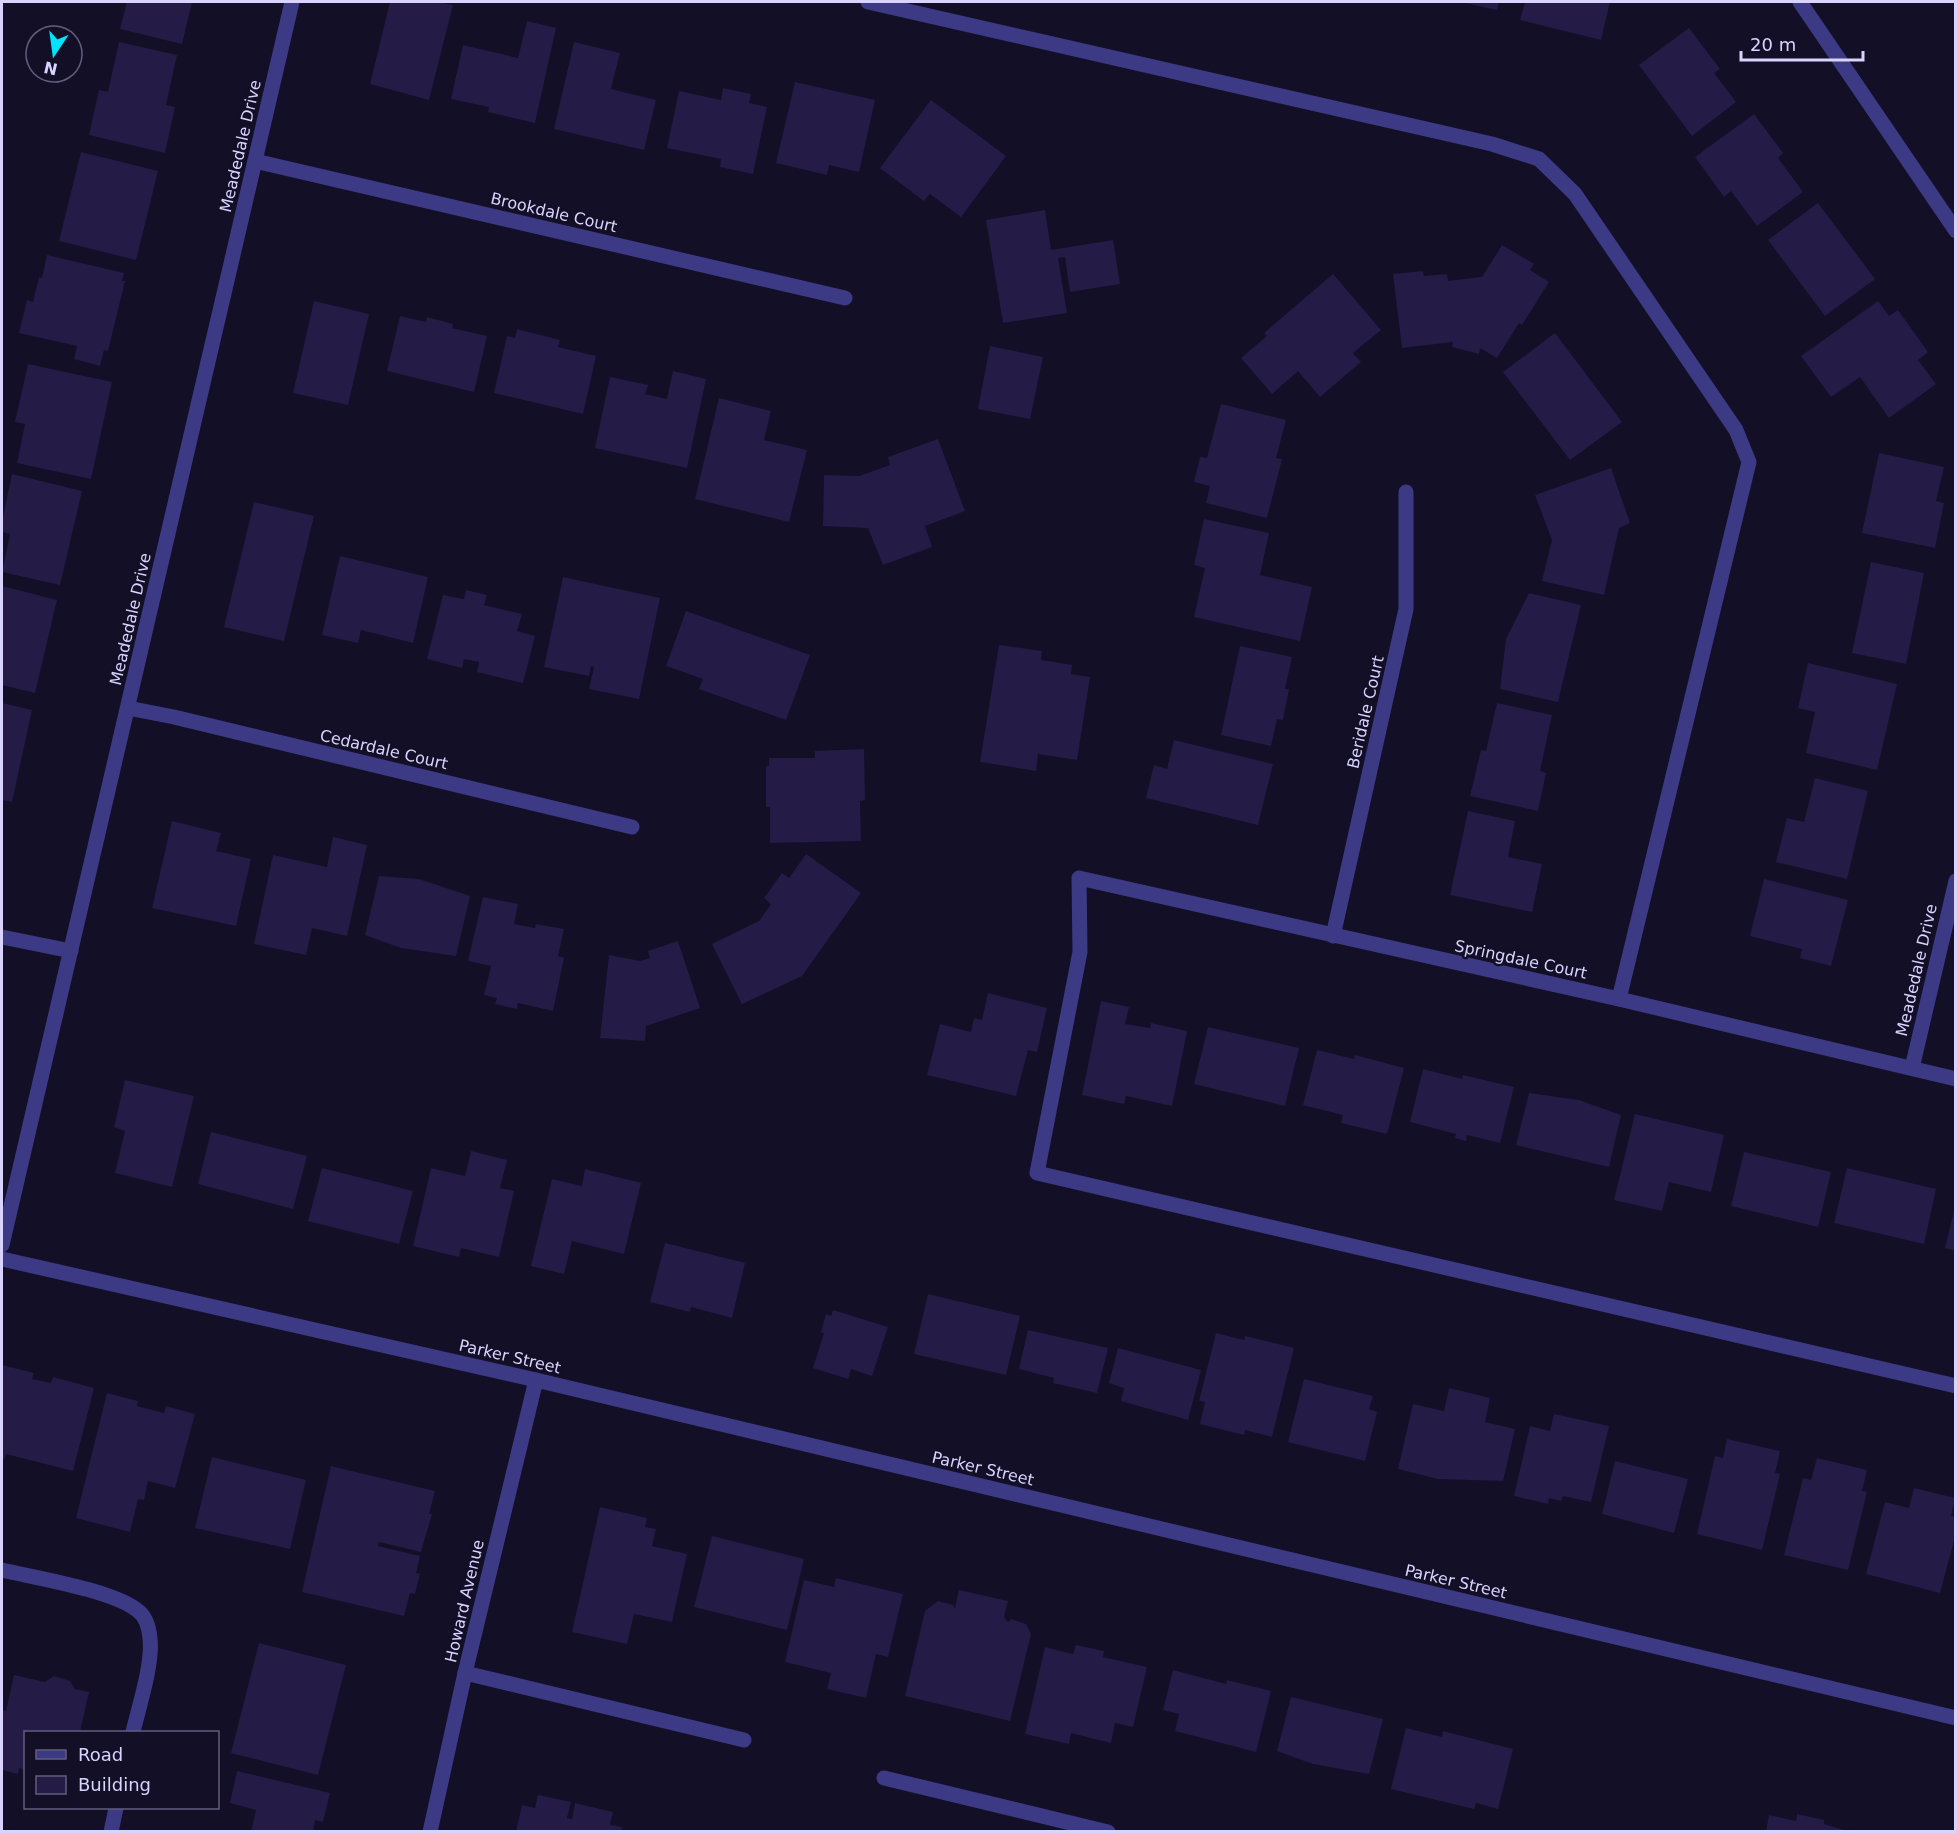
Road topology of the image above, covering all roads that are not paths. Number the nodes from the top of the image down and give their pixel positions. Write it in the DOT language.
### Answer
graph roads {
  1 [pos="292,2"];
  2 [pos="868,2"];
  3 [pos="1800,2"];
  4 [pos="255,161"];
  5 [pos="1956,231"];
  6 [pos="845,298"];
  7 [pos="1406,492"];
  8 [pos="128,708"];
  9 [pos="632,827"];
  10 [pos="1956,881"];
  11 [pos="1333,936"];
  12 [pos="2,937"];
  13 [pos="71,951"];
  14 [pos="1619,999"];
  15 [pos="1912,1068"];
  16 [pos="1956,1078"];
  17 [pos="2,1245"];
  18 [pos="2,1259"];
  19 [pos="536,1380"];
  20 [pos="1956,1386"];
  21 [pos="2,1570"];
  22 [pos="465,1672"];
  23 [pos="1956,1718"];
  24 [pos="133,1731"];
  25 [pos="744,1740"];
  26 [pos="884,1778"];
  27 [pos="116,1809"];
  28 [pos="111,1832"];
  29 [pos="430,1832"];
  30 [pos="1108,1832"];
  1 -- 4 [label="street, Meadedale Drive"];
  2 -- 14 [label="street"];
  3 -- 5 [label="street"];
  4 -- 6 [label="street, Brookdale Court"];
  4 -- 8 [label="street, Meadedale Drive"];
  7 -- 11 [label="street, Beridale Court"];
  8 -- 9 [label="street, Cedardale Court"];
  8 -- 13 [label="street, Meadedale Drive"];
  10 -- 15 [label="street, Meadedale Drive"];
  11 -- 14 [label="street, Springdale Court"];
  11 -- 20 [label="street, Springdale Court"];
  12 -- 13 [label="street"];
  13 -- 17 [label="street, Meadedale Drive"];
  14 -- 15 [label="street, Springdale Court"];
  15 -- 16 [label="street, Springdale Court"];
  18 -- 19 [label="street, Parker Street"];
  19 -- 22 [label="street, Howard Avenue"];
  19 -- 23 [label="street, Parker Street"];
  21 -- 24 [label="street"];
  22 -- 25 [label="street"];
  22 -- 29 [label="street, Howard Avenue"];
  26 -- 30 [label="street"];
  27 -- 28 [label="street"];
}
